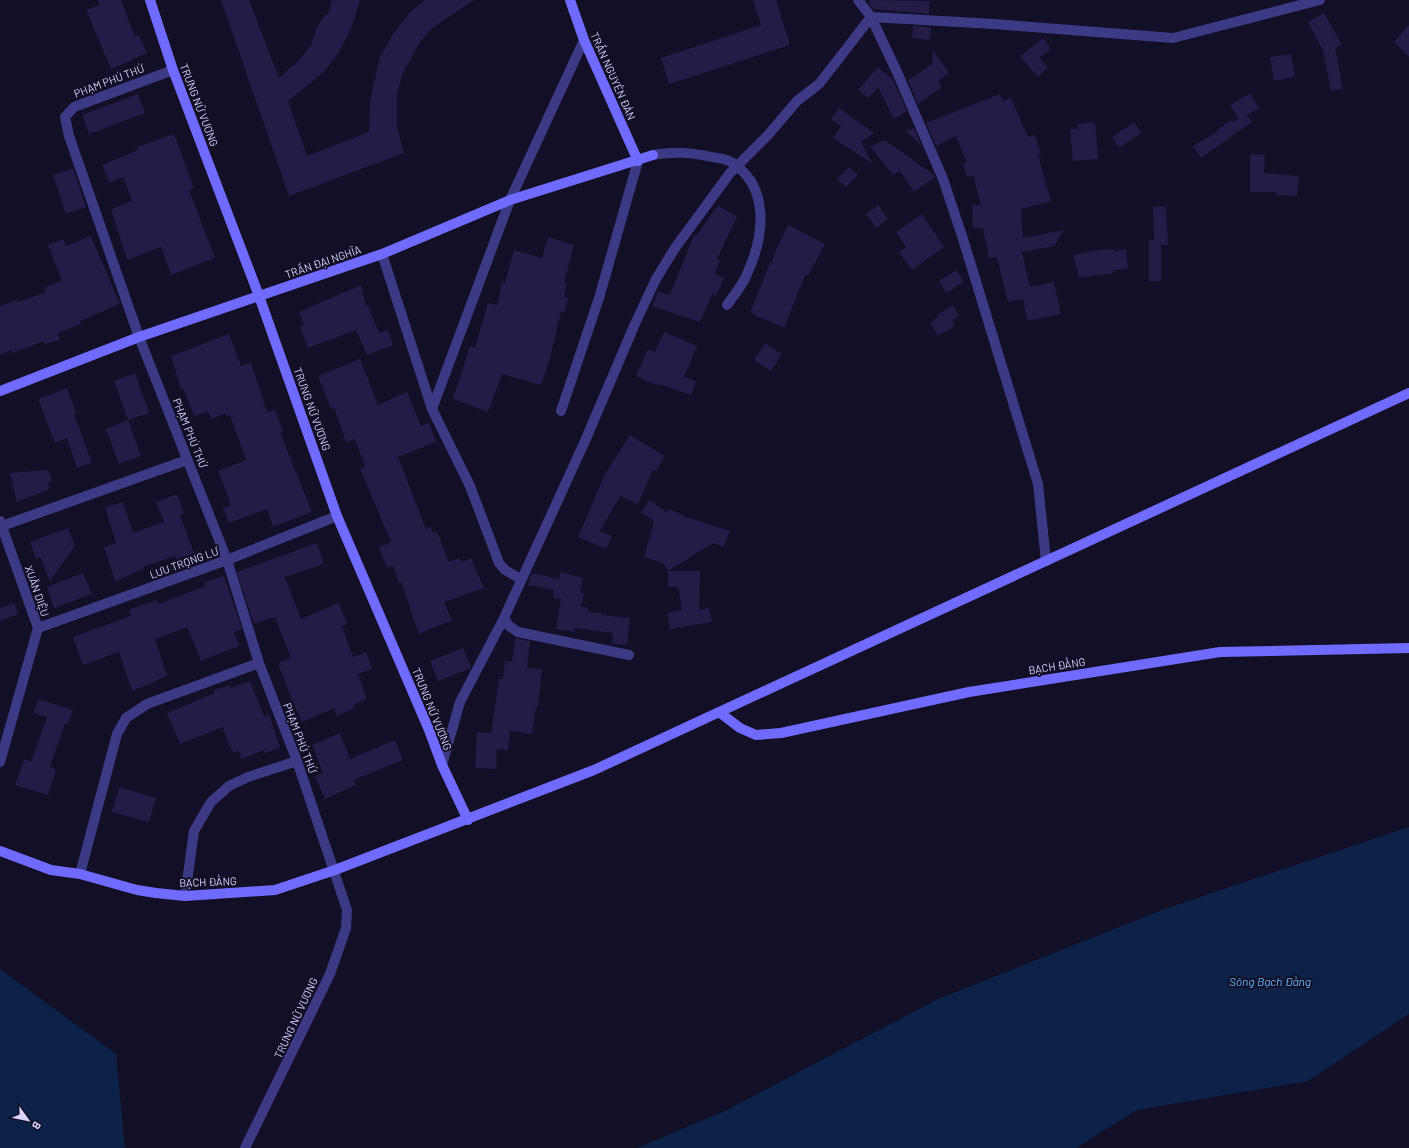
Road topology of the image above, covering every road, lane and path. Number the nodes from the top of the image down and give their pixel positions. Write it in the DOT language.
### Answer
graph roads {
  1 [pos="150,0"];
  2 [pos="570,0"];
  3 [pos="858,0"];
  4 [pos="1320,0"];
  5 [pos="871,17"];
  6 [pos="584,40"];
  7 [pos="173,70"];
  8 [pos="638,161"];
  9 [pos="737,167"];
  10 [pos="510,200"];
  11 [pos="382,254"];
  12 [pos="259,296"];
  13 [pos="727,305"];
  14 [pos="139,337"];
  15 [pos="0,391"];
  16 [pos="1409,393"];
  17 [pos="432,409"];
  18 [pos="561,410"];
  19 [pos="188,460"];
  20 [pos="337,516"];
  21 [pos="1,524"];
  22 [pos="227,560"];
  23 [pos="1046,561"];
  24 [pos="521,579"];
  25 [pos="504,618"];
  26 [pos="38,628"];
  27 [pos="1409,648"];
  28 [pos="629,655"];
  29 [pos="259,664"];
  30 [pos="719,712"];
  31 [pos="296,761"];
  32 [pos="0,762"];
  33 [pos="442,765"];
  34 [pos="468,820"];
  35 [pos="0,851"];
  36 [pos="335,870"];
  37 [pos="80,874"];
  38 [pos="184,896"];
  39 [pos="245,1148"];
  1 -- 7 [label="street, TRƯNG NỮ VƯƠNG"];
  2 -- 6 [label="street, TRẦN NGUYÊN ĐÁN"];
  3 -- 5 [label="street"];
  4 -- 5 [label="street"];
  5 -- 9 [label="street"];
  5 -- 23 [label="street"];
  6 -- 8 [label="street, TRẦN NGUYÊN ĐÁN"];
  6 -- 10 [label="street"];
  7 -- 12 [label="street, TRƯNG NỮ VƯƠNG"];
  7 -- 14 [label="street, PHẠM PHÚ THỨ"];
  8 -- 9 [label="street, TRẦN ĐẠI NGHĨA"];
  8 -- 10 [label="street, TRẦN ĐẠI NGHĨA"];
  8 -- 18 [label="street"];
  9 -- 13 [label="street"];
  9 -- 24 [label="street"];
  10 -- 11 [label="street, TRẦN ĐẠI NGHĨA"];
  10 -- 17 [label="street"];
  11 -- 12 [label="street, TRẦN ĐẠI NGHĨA"];
  11 -- 17 [label="street"];
  12 -- 14 [label="street, TRẦN ĐẠI NGHĨA"];
  12 -- 20 [label="street, TRƯNG NỮ VƯƠNG"];
  14 -- 15 [label="street, TRẦN ĐẠI NGHĨA"];
  14 -- 19 [label="street, PHẠM PHÚ THỨ"];
  16 -- 23 [label="street, BẠCH ĐẰNG"];
  17 -- 24 [label="street"];
  19 -- 21 [label="street"];
  19 -- 22 [label="street, PHẠM PHÚ THỨ"];
  20 -- 22 [label="street, LƯU TRỌNG LƯ"];
  20 -- 33 [label="street, TRƯNG NỮ VƯƠNG"];
  21 -- 26 [label="street, XUÂN DIỆU"];
  22 -- 26 [label="street, LƯU TRỌNG LƯ"];
  22 -- 29 [label="street, PHẠM PHÚ THỨ"];
  23 -- 30 [label="street, BẠCH ĐẰNG"];
  24 -- 25 [label="street"];
  25 -- 28 [label="street"];
  25 -- 33 [label="street"];
  26 -- 32 [label="street, XUÂN DIỆU"];
  27 -- 30 [label="street, BẠCH ĐẰNG"];
  29 -- 31 [label="street, PHẠM PHÚ THỨ"];
  29 -- 37 [label="street"];
  30 -- 34 [label="street, BẠCH ĐẰNG"];
  31 -- 36 [label="street, PHẠM PHÚ THỨ"];
  31 -- 38 [label="street"];
  33 -- 34 [label="street, TRƯNG NỮ VƯƠNG"];
  34 -- 36 [label="street, BẠCH ĐẰNG"];
  35 -- 37 [label="street, BẠCH ĐẰNG"];
  36 -- 38 [label="street, BẠCH ĐẰNG"];
  36 -- 39 [label="street, TRƯNG NỮ VƯƠNG"];
  37 -- 38 [label="street, BẠCH ĐẰNG"];
}
